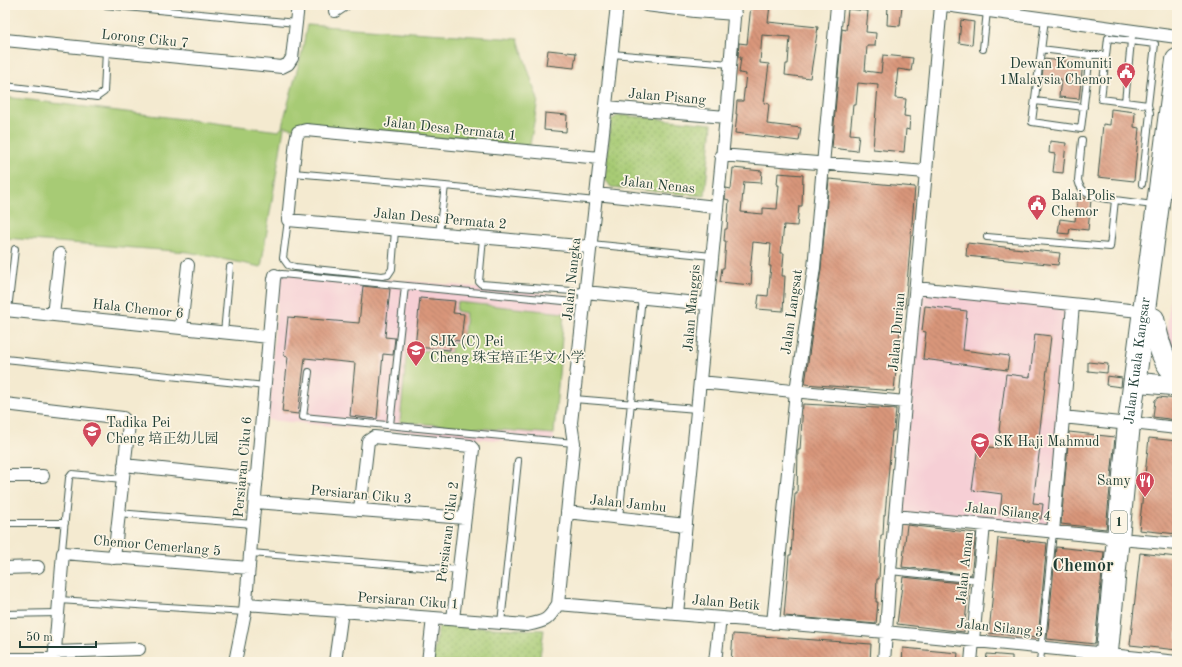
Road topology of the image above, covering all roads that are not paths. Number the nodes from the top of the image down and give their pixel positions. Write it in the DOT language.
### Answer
graph roads {
  1 [pos="104,5"];
  2 [pos="298,5"];
  3 [pos="617,5"];
  4 [pos="646,5"];
  5 [pos="837,5"];
  6 [pos="941,5"];
  7 [pos="944,5"];
  8 [pos="695,8"];
  9 [pos="735,10"];
  10 [pos="987,11"];
  11 [pos="1045,19"];
  12 [pos="296,23"];
  13 [pos="1132,36"];
  14 [pos="1177,37"];
  15 [pos="5,40"];
  16 [pos="983,49"];
  17 [pos="1041,49"];
  18 [pos="106,50"];
  19 [pos="612,54"];
  20 [pos="1106,55"];
  21 [pos="1090,56"];
  22 [pos="730,64"];
  23 [pos="1176,70"];
  24 [pos="5,86"];
  25 [pos="1035,100"];
  26 [pos="1124,102"];
  27 [pos="1148,105"];
  28 [pos="606,107"];
  29 [pos="1084,107"];
  30 [pos="726,116"];
  31 [pos="1174,132"];
  32 [pos="1082,140"];
  33 [pos="721,155"];
  34 [pos="600,158"];
  35 [pos="823,164"];
  36 [pos="926,172"];
  37 [pos="293,174"];
  38 [pos="1142,184"];
  39 [pos="445,186"];
  40 [pos="596,197"];
  41 [pos="1115,200"];
  42 [pos="1157,205"];
  43 [pos="716,207"];
  44 [pos="288,220"];
  45 [pos="395,230"];
  46 [pos="439,233"];
  47 [pos="987,237"];
  48 [pos="484,238"];
  49 [pos="591,245"];
  50 [pos="16,249"];
  51 [pos="60,254"];
  52 [pos="712,256"];
  53 [pos="188,265"];
  54 [pos="230,267"];
  55 [pos="275,275"];
  56 [pos="405,286"];
  57 [pos="916,288"];
  58 [pos="642,297"];
  59 [pos="585,298"];
  60 [pos="707,304"];
  61 [pos="1073,304"];
  62 [pos="6,310"];
  63 [pos="54,315"];
  64 [pos="1150,315"];
  65 [pos="181,328"];
  66 [pos="224,333"];
  67 [pos="269,337"];
  68 [pos="5,358"];
  69 [pos="309,372"];
  70 [pos="1177,374"];
  71 [pos="1177,377"];
  72 [pos="1140,378"];
  73 [pos="700,382"];
  74 [pos="264,386"];
  75 [pos="1177,386"];
  76 [pos="796,391"];
  77 [pos="574,399"];
  78 [pos="905,402"];
  79 [pos="5,404"];
  80 [pos="631,404"];
  81 [pos="697,409"];
  82 [pos="1064,417"];
  83 [pos="1135,424"];
  84 [pos="390,425"];
  85 [pos="1177,428"];
  86 [pos="574,443"];
  87 [pos="518,461"];
  88 [pos="124,465"];
  89 [pos="5,476"];
  90 [pos="43,476"];
  91 [pos="122,479"];
  92 [pos="257,479"];
  93 [pos="255,502"];
  94 [pos="360,510"];
  95 [pos="567,512"];
  96 [pos="118,513"];
  97 [pos="895,516"];
  98 [pos="465,518"];
  99 [pos="619,518"];
  100 [pos="5,523"];
  101 [pos="64,523"];
  102 [pos="253,524"];
  103 [pos="686,524"];
  104 [pos="984,525"];
  105 [pos="1053,532"];
  106 [pos="1124,539"];
  107 [pos="1177,544"];
  108 [pos="250,552"];
  109 [pos="63,554"];
  110 [pos="114,558"];
  111 [pos="38,567"];
  112 [pos="5,568"];
  113 [pos="249,568"];
  114 [pos="459,570"];
  115 [pos="890,570"];
  116 [pos="978,580"];
  117 [pos="59,600"];
  118 [pos="558,604"];
  119 [pos="246,608"];
  120 [pos="342,611"];
  121 [pos="58,613"];
  122 [pos="5,614"];
  123 [pos="678,614"];
  124 [pos="433,618"];
  125 [pos="720,618"];
  126 [pos="453,619"];
  127 [pos="501,623"];
  128 [pos="773,623"];
  129 [pos="888,633"];
  130 [pos="973,641"];
  131 [pos="1042,648"];
  132 [pos="139,649"];
  133 [pos="54,658"];
  134 [pos="1113,658"];
  135 [pos="5,659"];
  136 [pos="235,662"];
  137 [pos="335,662"];
  138 [pos="428,662"];
  139 [pos="715,662"];
  140 [pos="884,662"];
  141 [pos="970,662"];
  142 [pos="1040,662"];
  143 [pos="1177,662"];
  1 -- 12 [label="lane"];
  2 -- 12 [label="street"];
  3 -- 19 [label="street, Jalan Nangka"];
  4 -- 8 [label="street"];
  5 -- 35 [label="street, Jalan Langsat"];
  6 -- 36 [label="street, Jalan Durian"];
  7 -- 10 [label="street"];
  8 -- 9 [label="street"];
  9 -- 22 [label="street, Jalan Manggis"];
  10 -- 11 [label="street"];
  10 -- 16 [label="lane"];
  11 -- 13 [label="street"];
  11 -- 17 [label="lane"];
  12 -- 18 [label="street, Lorong Ciku 7"];
  13 -- 14 [label="street"];
  13 -- 20 [label="lane"];
  13 -- 26 [label="lane"];
  13 -- 27 [label="lane"];
  15 -- 18 [label="street, Lorong Ciku 7"];
  17 -- 21 [label="lane"];
  17 -- 25 [label="lane"];
  18 -- 24 [label="lane"];
  19 -- 22 [label="lane"];
  19 -- 28 [label="street, Jalan Nangka"];
  20 -- 21 [label="lane"];
  20 -- 26 [label="lane"];
  21 -- 29 [label="lane"];
  22 -- 30 [label="street, Jalan Manggis"];
  23 -- 31 [label="highway, Jalan Kuala Kangsar / 1"];
  25 -- 29 [label="lane"];
  25 -- 29 [label="lane"];
  26 -- 27 [label="lane"];
  27 -- 38 [label="lane"];
  28 -- 30 [label="street, Jalan Pisang"];
  28 -- 34 [label="street, Jalan Nangka"];
  30 -- 33 [label="street, Jalan Manggis"];
  31 -- 42 [label="highway, Jalan Kuala Kangsar / 1"];
  31 -- 64 [label="highway, Jalan Kuala Kangsar / 1"];
  32 -- 41 [label="lane"];
  33 -- 35 [label="street"];
  33 -- 43 [label="street, Jalan Manggis"];
  34 -- 37 [label="street, Jalan Desa Permata 1"];
  34 -- 40 [label="street, Jalan Nangka"];
  35 -- 36 [label="street"];
  35 -- 76 [label="street, Jalan Langsat"];
  36 -- 57 [label="street, Jalan Durian"];
  37 -- 39 [label="lane"];
  37 -- 44 [label="street"];
  39 -- 40 [label="lane"];
  39 -- 46 [label="lane"];
  40 -- 43 [label="street, Jalan Nenas"];
  40 -- 49 [label="street, Jalan Nangka"];
  41 -- 42 [label="lane"];
  41 -- 47 [label="lane"];
  42 -- 64 [label="highway, Jalan Kuala Kangsar / 1"];
  43 -- 52 [label="street, Jalan Manggis"];
  44 -- 45 [label="street, Jalan Desa Permata 2"];
  44 -- 45 [label="lane"];
  45 -- 46 [label="street, Jalan Desa Permata 2"];
  46 -- 48 [label="street, Jalan Desa Permata 2"];
  48 -- 49 [label="street, Jalan Desa Permata 2"];
  48 -- 59 [label="lane"];
  49 -- 52 [label="lane"];
  49 -- 59 [label="street, Jalan Nangka"];
  50 -- 62 [label="lane"];
  51 -- 63 [label="street"];
  52 -- 60 [label="street, Jalan Manggis"];
  53 -- 65 [label="street"];
  54 -- 66 [label="lane"];
  55 -- 56 [label="lane"];
  55 -- 67 [label="street, Persiaran Ciku 6"];
  56 -- 59 [label="lane"];
  56 -- 84 [label="lane"];
  57 -- 61 [label="street"];
  57 -- 78 [label="street, Jalan Durian"];
  58 -- 59 [label="street"];
  58 -- 60 [label="street"];
  58 -- 80 [label="lane"];
  59 -- 77 [label="street, Jalan Nangka"];
  60 -- 73 [label="street, Jalan Manggis"];
  61 -- 64 [label="street"];
  61 -- 82 [label="street"];
  62 -- 63 [label="street, Hala Chemor 6"];
  63 -- 65 [label="street, Hala Chemor 6"];
  64 -- 70 [label="highway"];
  64 -- 72 [label="highway, Jalan Kuala Kangsar / 1"];
  65 -- 66 [label="street, Hala Chemor 6"];
  66 -- 67 [label="street, Hala Chemor 6"];
  67 -- 74 [label="street, Persiaran Ciku 6"];
  68 -- 74 [label="lane"];
  69 -- 84 [label="lane"];
  71 -- 72 [label="main road"];
  72 -- 75 [label="main road"];
  72 -- 83 [label="highway, Jalan Kuala Kangsar / 1"];
  73 -- 76 [label="street"];
  73 -- 81 [label="street, Jalan Manggis"];
  74 -- 92 [label="street, Persiaran Ciku 6"];
  76 -- 78 [label="street"];
  76 -- 128 [label="street, Jalan Langsat"];
  77 -- 80 [label="lane"];
  77 -- 86 [label="street, Jalan Nangka"];
  78 -- 97 [label="street, Jalan Durian"];
  79 -- 88 [label="street"];
  80 -- 81 [label="lane"];
  80 -- 99 [label="lane"];
  81 -- 103 [label="street, Jalan Manggis"];
  82 -- 83 [label="street"];
  82 -- 105 [label="street"];
  83 -- 85 [label="street"];
  83 -- 106 [label="highway, Jalan Kuala Kangsar / 1"];
  84 -- 86 [label="lane"];
  86 -- 95 [label="street, Jalan Nangka"];
  87 -- 127 [label="lane"];
  88 -- 91 [label="street"];
  88 -- 92 [label="street"];
  89 -- 90 [label="street"];
  91 -- 96 [label="street"];
  91 -- 101 [label="lane"];
  92 -- 93 [label="street, Persiaran Ciku 6"];
  93 -- 94 [label="street, Persiaran Ciku 3"];
  93 -- 102 [label="street, Persiaran Ciku 6"];
  94 -- 98 [label="street, Persiaran Ciku 3"];
  94 -- 98 [label="street, Persiaran Ciku 2"];
  95 -- 99 [label="street, Jalan Jambu"];
  95 -- 118 [label="street, Jalan Nangka"];
  96 -- 102 [label="lane"];
  96 -- 110 [label="street"];
  97 -- 104 [label="street, Jalan Silang 4"];
  97 -- 115 [label="street, Jalan Durian"];
  98 -- 114 [label="street, Persiaran Ciku 2"];
  99 -- 103 [label="street, Jalan Jambu"];
  100 -- 101 [label="lane"];
  101 -- 109 [label="lane"];
  102 -- 108 [label="street, Persiaran Ciku 6"];
  103 -- 123 [label="street, Jalan Manggis"];
  104 -- 105 [label="street, Jalan Silang 4"];
  104 -- 116 [label="street, Jalan Aman"];
  105 -- 106 [label="street, Jalan Silang 4"];
  105 -- 131 [label="lane"];
  106 -- 107 [label="street, Jalan Silang 4"];
  106 -- 134 [label="highway, Jalan Kuala Kangsar / 1"];
  108 -- 113 [label="street, Persiaran Ciku 6"];
  108 -- 114 [label="lane"];
  109 -- 110 [label="street, Chemor Cemerlang 5"];
  109 -- 117 [label="street"];
  110 -- 113 [label="street, Chemor Cemerlang 5"];
  111 -- 112 [label="street"];
  113 -- 119 [label="street, Persiaran Ciku 6"];
  114 -- 126 [label="street, Persiaran Ciku 2"];
  115 -- 116 [label="lane"];
  115 -- 129 [label="street, Jalan Durian"];
  116 -- 130 [label="street, Jalan Aman"];
  117 -- 119 [label="lane"];
  117 -- 121 [label="street"];
  118 -- 123 [label="street, Jalan Betik"];
  118 -- 127 [label="street, Persiaran Ciku 1"];
  119 -- 120 [label="street, Persiaran Ciku 1"];
  119 -- 136 [label="street, Persiaran Ciku 6"];
  120 -- 124 [label="street, Persiaran Ciku 1"];
  120 -- 137 [label="street"];
  121 -- 122 [label="lane"];
  121 -- 133 [label="street"];
  123 -- 125 [label="street, Jalan Betik"];
  124 -- 126 [label="street, Persiaran Ciku 1"];
  124 -- 138 [label="street"];
  125 -- 128 [label="street, Jalan Betik"];
  125 -- 139 [label="street"];
  126 -- 127 [label="street, Persiaran Ciku 1"];
  128 -- 129 [label="street, Jalan Betik"];
  129 -- 130 [label="street, Jalan Silang 3"];
  129 -- 140 [label="street, Jalan Durian"];
  130 -- 131 [label="street, Jalan Silang 3"];
  130 -- 141 [label="street, Jalan Aman"];
  131 -- 134 [label="street, Jalan Silang 3"];
  131 -- 142 [label="lane"];
  132 -- 133 [label="street"];
  133 -- 135 [label="street"];
  134 -- 143 [label="street, Jalan Silang 3"];
}
